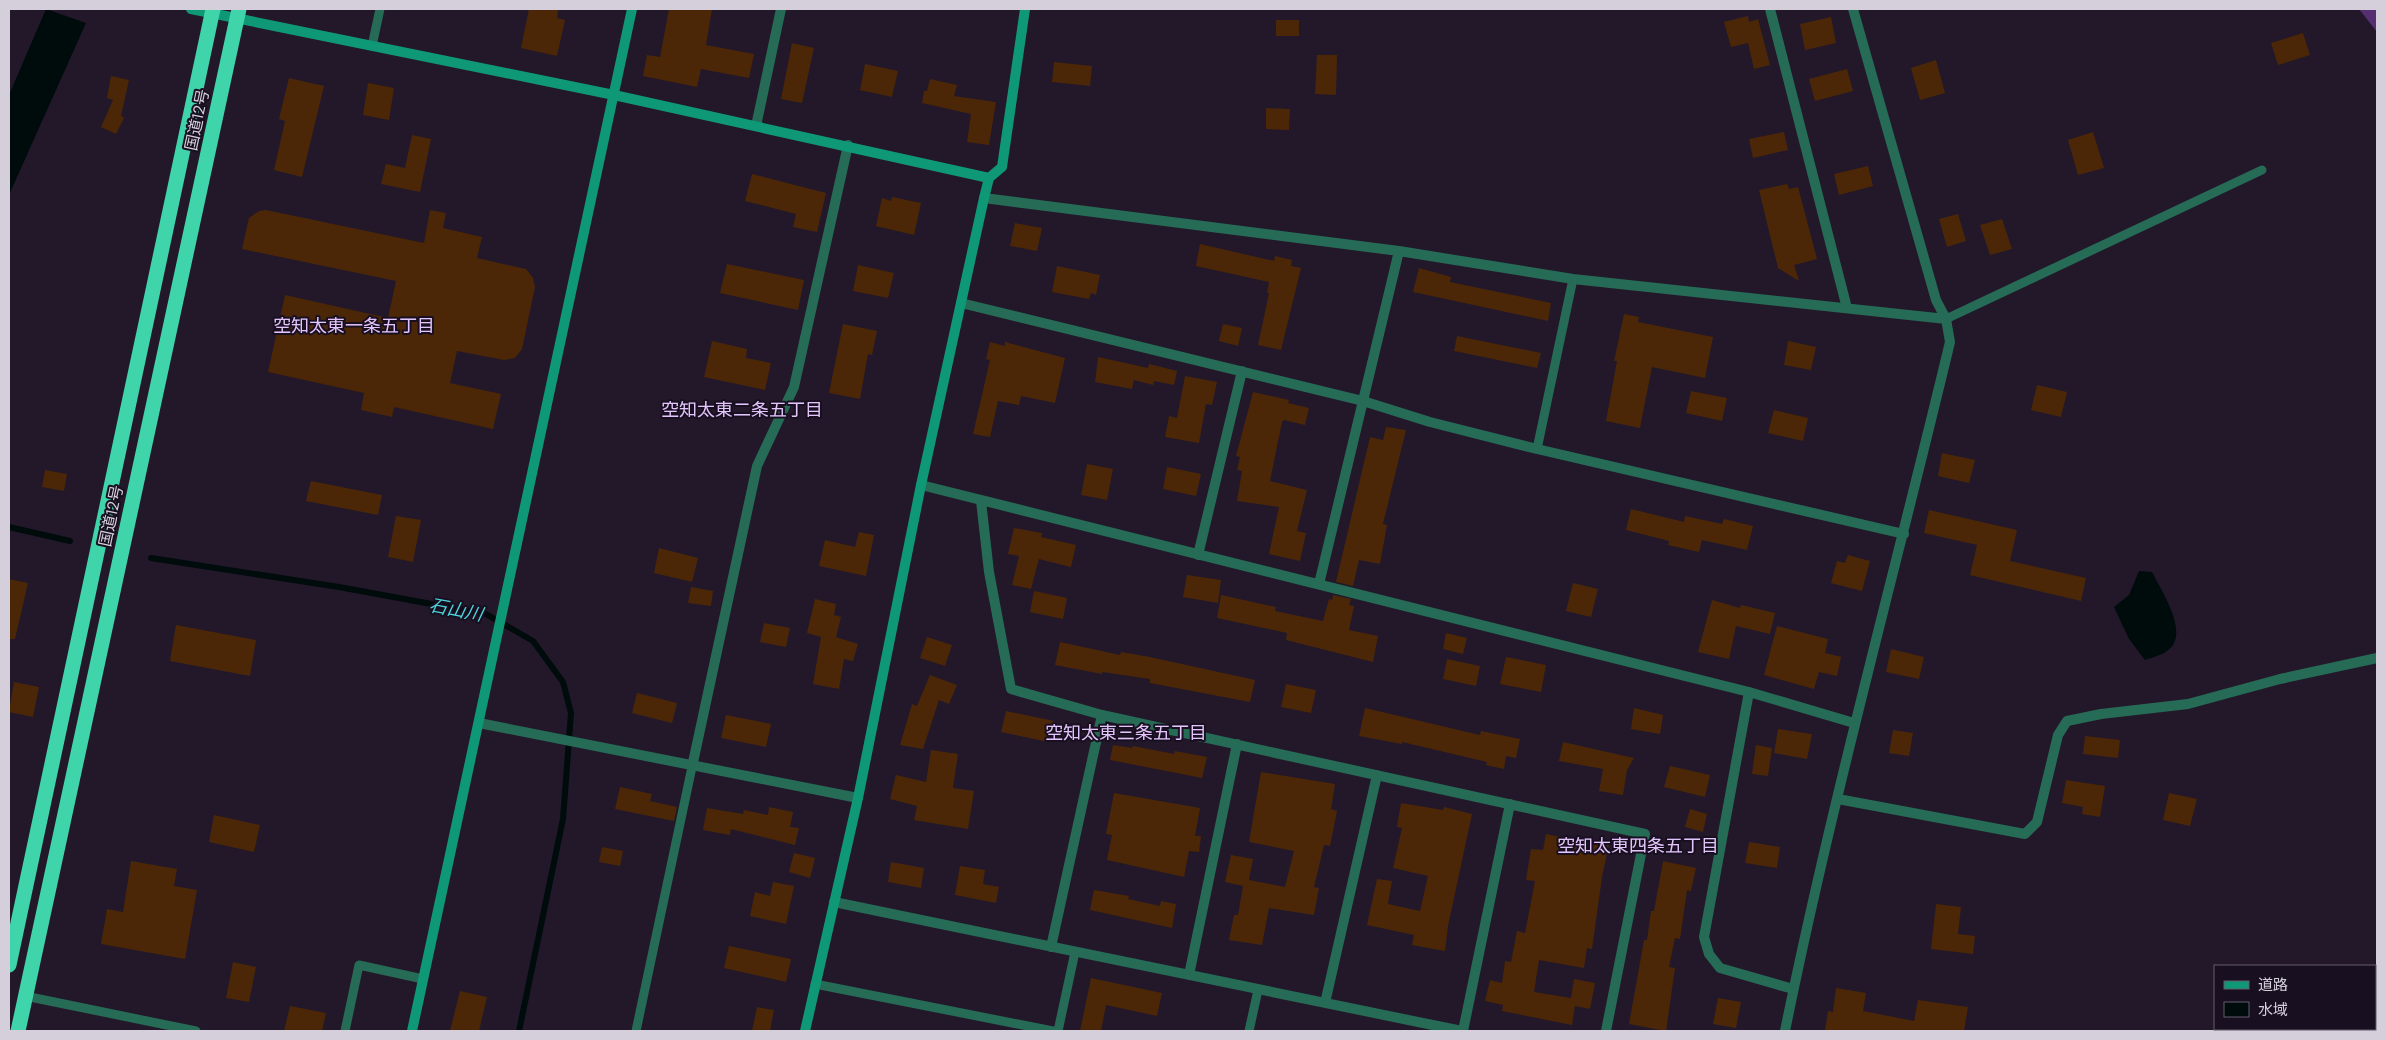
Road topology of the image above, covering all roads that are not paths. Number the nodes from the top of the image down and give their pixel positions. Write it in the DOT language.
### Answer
graph roads {
  1 [pos="191,9"];
  2 [pos="380,9"];
  3 [pos="632,9"];
  4 [pos="781,9"];
  5 [pos="1025,9"];
  6 [pos="1770,9"];
  7 [pos="1853,9"];
  8 [pos="212,11"];
  9 [pos="238,14"];
  10 [pos="372,46"];
  11 [pos="614,95"];
  12 [pos="756,126"];
  13 [pos="848,146"];
  14 [pos="2262,170"];
  15 [pos="989,178"];
  16 [pos="984,198"];
  17 [pos="1399,250"];
  18 [pos="1573,279"];
  19 [pos="961,303"];
  20 [pos="1847,308"];
  21 [pos="1946,319"];
  22 [pos="1242,371"];
  23 [pos="1363,401"];
  24 [pos="1538,449"];
  25 [pos="921,485"];
  26 [pos="980,501"];
  27 [pos="1904,534"];
  28 [pos="1198,555"];
  29 [pos="1319,584"];
  30 [pos="2377,658"];
  31 [pos="1749,692"];
  32 [pos="1102,715"];
  33 [pos="478,723"];
  34 [pos="1854,723"];
  35 [pos="1237,744"];
  36 [pos="692,767"];
  37 [pos="1377,775"];
  38 [pos="858,798"];
  39 [pos="1838,799"];
  40 [pos="1510,804"];
  41 [pos="834,902"];
  42 [pos="1051,947"];
  43 [pos="1075,952"];
  44 [pos="9,965"];
  45 [pos="1189,975"];
  46 [pos="423,979"];
  47 [pos="815,984"];
  48 [pos="1793,989"];
  49 [pos="1258,990"];
  50 [pos="26,996"];
  51 [pos="1325,1003"];
  52 [pos="18,1031"];
  53 [pos="196,1031"];
  54 [pos="345,1031"];
  55 [pos="412,1031"];
  56 [pos="636,1031"];
  57 [pos="805,1031"];
  58 [pos="1053,1031"];
  59 [pos="1058,1031"];
  60 [pos="1250,1031"];
  61 [pos="1462,1031"];
  62 [pos="1606,1031"];
  63 [pos="1785,1031"];
  1 -- 8 [label="street"];
  2 -- 10 [label="lane"];
  3 -- 11 [label="street"];
  4 -- 12 [label="street"];
  5 -- 15 [label="street"];
  6 -- 20 [label="street"];
  7 -- 21 [label="street"];
  8 -- 9 [label="street"];
  8 -- 44 [label="highway, 国道12号"];
  9 -- 10 [label="street"];
  9 -- 50 [label="highway, 国道12号"];
  10 -- 11 [label="street"];
  11 -- 12 [label="street"];
  11 -- 33 [label="street"];
  12 -- 13 [label="street"];
  13 -- 15 [label="street"];
  13 -- 36 [label="street"];
  14 -- 21 [label="lane"];
  15 -- 16 [label="street"];
  16 -- 17 [label="street"];
  16 -- 19 [label="street"];
  17 -- 18 [label="street"];
  17 -- 23 [label="street"];
  18 -- 20 [label="street"];
  18 -- 24 [label="lane"];
  19 -- 22 [label="street"];
  19 -- 25 [label="street"];
  20 -- 21 [label="street"];
  21 -- 27 [label="street"];
  22 -- 23 [label="street"];
  22 -- 28 [label="street"];
  23 -- 24 [label="street"];
  23 -- 29 [label="street"];
  24 -- 27 [label="street"];
  25 -- 26 [label="street"];
  25 -- 38 [label="street"];
  26 -- 28 [label="street"];
  26 -- 32 [label="street"];
  27 -- 34 [label="street"];
  28 -- 29 [label="street"];
  29 -- 31 [label="street"];
  30 -- 39 [label="street"];
  31 -- 34 [label="street"];
  31 -- 48 [label="street"];
  32 -- 35 [label="street"];
  32 -- 42 [label="street"];
  33 -- 36 [label="street"];
  33 -- 46 [label="street"];
  34 -- 39 [label="street"];
  35 -- 37 [label="street"];
  35 -- 45 [label="street"];
  36 -- 38 [label="street"];
  36 -- 56 [label="lane"];
  37 -- 40 [label="street"];
  37 -- 51 [label="street"];
  38 -- 41 [label="street"];
  39 -- 48 [label="street"];
  40 -- 61 [label="street"];
  40 -- 62 [label="street"];
  41 -- 42 [label="street"];
  41 -- 47 [label="street"];
  42 -- 43 [label="street"];
  43 -- 45 [label="street"];
  43 -- 59 [label="lane"];
  45 -- 49 [label="street"];
  46 -- 54 [label="lane"];
  46 -- 55 [label="street"];
  47 -- 57 [label="street"];
  47 -- 58 [label="lane"];
  48 -- 63 [label="street"];
  49 -- 51 [label="street"];
  49 -- 60 [label="lane"];
  50 -- 52 [label="highway, 国道12号"];
  50 -- 53 [label="lane"];
  51 -- 61 [label="street"];
}
